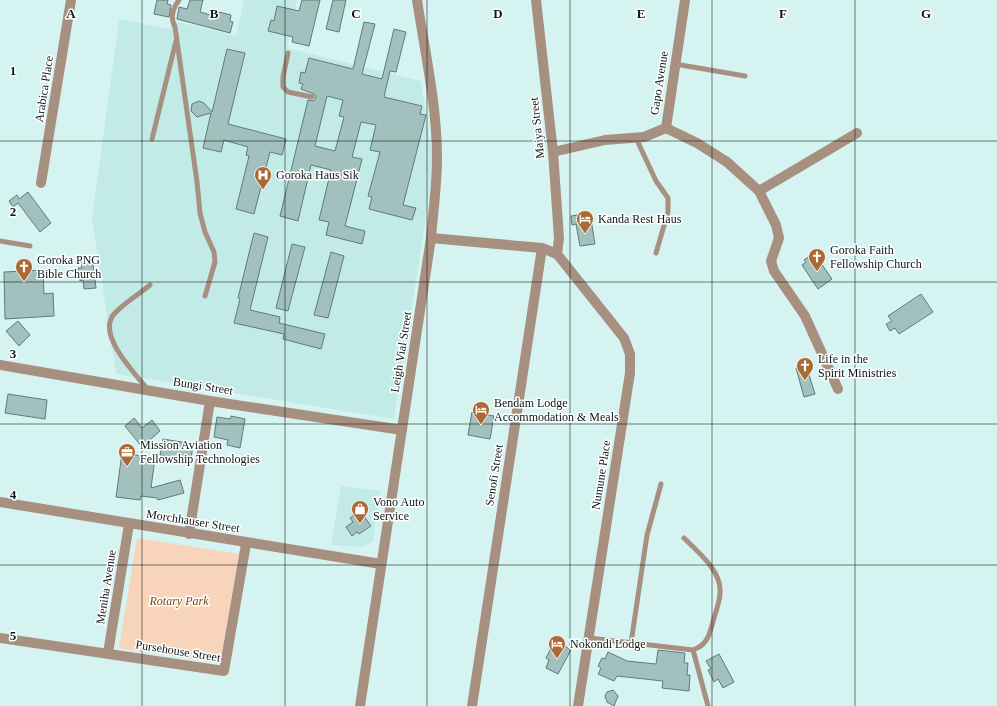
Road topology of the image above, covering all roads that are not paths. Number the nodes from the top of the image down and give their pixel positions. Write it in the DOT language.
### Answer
graph roads {
  1 [pos="71,0"];
  2 [pos="179,0"];
  3 [pos="417,0"];
  4 [pos="536,0"];
  5 [pos="685,0"];
  6 [pos="176,38"];
  7 [pos="288,53"];
  8 [pos="675,64"];
  9 [pos="745,76"];
  10 [pos="312,97"];
  11 [pos="666,128"];
  12 [pos="857,133"];
  13 [pos="636,138"];
  14 [pos="152,139"];
  15 [pos="554,152"];
  16 [pos="42,183"];
  17 [pos="758,191"];
  18 [pos="431,238"];
  19 [pos="0,241"];
  20 [pos="30,246"];
  21 [pos="542,248"];
  22 [pos="656,253"];
  23 [pos="557,254"];
  24 [pos="150,285"];
  25 [pos="205,296"];
  26 [pos="0,365"];
  27 [pos="838,389"];
  28 [pos="149,390"];
  29 [pos="210,401"];
  30 [pos="402,430"];
  31 [pos="661,484"];
  32 [pos="0,502"];
  33 [pos="129,524"];
  34 [pos="189,534"];
  35 [pos="684,538"];
  36 [pos="246,544"];
  37 [pos="381,564"];
  38 [pos="0,638"];
  39 [pos="589,638"];
  40 [pos="631,644"];
  41 [pos="693,650"];
  42 [pos="108,653"];
  43 [pos="360,706"];
  44 [pos="472,706"];
  45 [pos="578,706"];
  46 [pos="708,706"];
  1 -- 16 [label="street, Arabica Place"];
  2 -- 6 [label="lane"];
  3 -- 18 [label="street, Leigh Vial Street"];
  4 -- 15 [label="street, Maiya Street"];
  5 -- 8 [label="street, Gapo Avenue"];
  6 -- 14 [label="lane"];
  6 -- 25 [label="lane"];
  7 -- 10 [label="lane"];
  8 -- 9 [label="lane"];
  8 -- 11 [label="street, Gapo Avenue"];
  11 -- 13 [label="street, Gapo Avenue"];
  11 -- 17 [label="street"];
  12 -- 17 [label="street"];
  13 -- 15 [label="street, Gapo Avenue"];
  13 -- 22 [label="lane"];
  15 -- 23 [label="street, Maiya Street"];
  17 -- 27 [label="street"];
  18 -- 21 [label="street, Numune Place"];
  18 -- 30 [label="street, Leigh Vial Street"];
  19 -- 20 [label="lane"];
  21 -- 23 [label="street, Numune Place"];
  21 -- 44 [label="street, Senofi Street"];
  23 -- 39 [label="street, Numune Place"];
  24 -- 28 [label="lane"];
  26 -- 28 [label="street, Bungi Street"];
  28 -- 29 [label="street, Bungi Street"];
  29 -- 30 [label="street, Bungi Street"];
  29 -- 34 [label="street"];
  30 -- 37 [label="street, Leigh Vial Street"];
  31 -- 40 [label="lane"];
  32 -- 33 [label="street, Morchhauser Street"];
  33 -- 34 [label="street, Morchhauser Street"];
  33 -- 42 [label="street, Meniha Avenue"];
  34 -- 36 [label="street, Morchhauser Street"];
  35 -- 41 [label="lane"];
  36 -- 37 [label="street, Morchhauser Street"];
  36 -- 42 [label="street, Pursehouse Street"];
  37 -- 43 [label="street, Leigh Vial Street"];
  38 -- 42 [label="street, Pursehouse Street"];
  39 -- 40 [label="lane"];
  39 -- 45 [label="street, Numune Place"];
  40 -- 41 [label="lane"];
  41 -- 46 [label="lane"];
}
